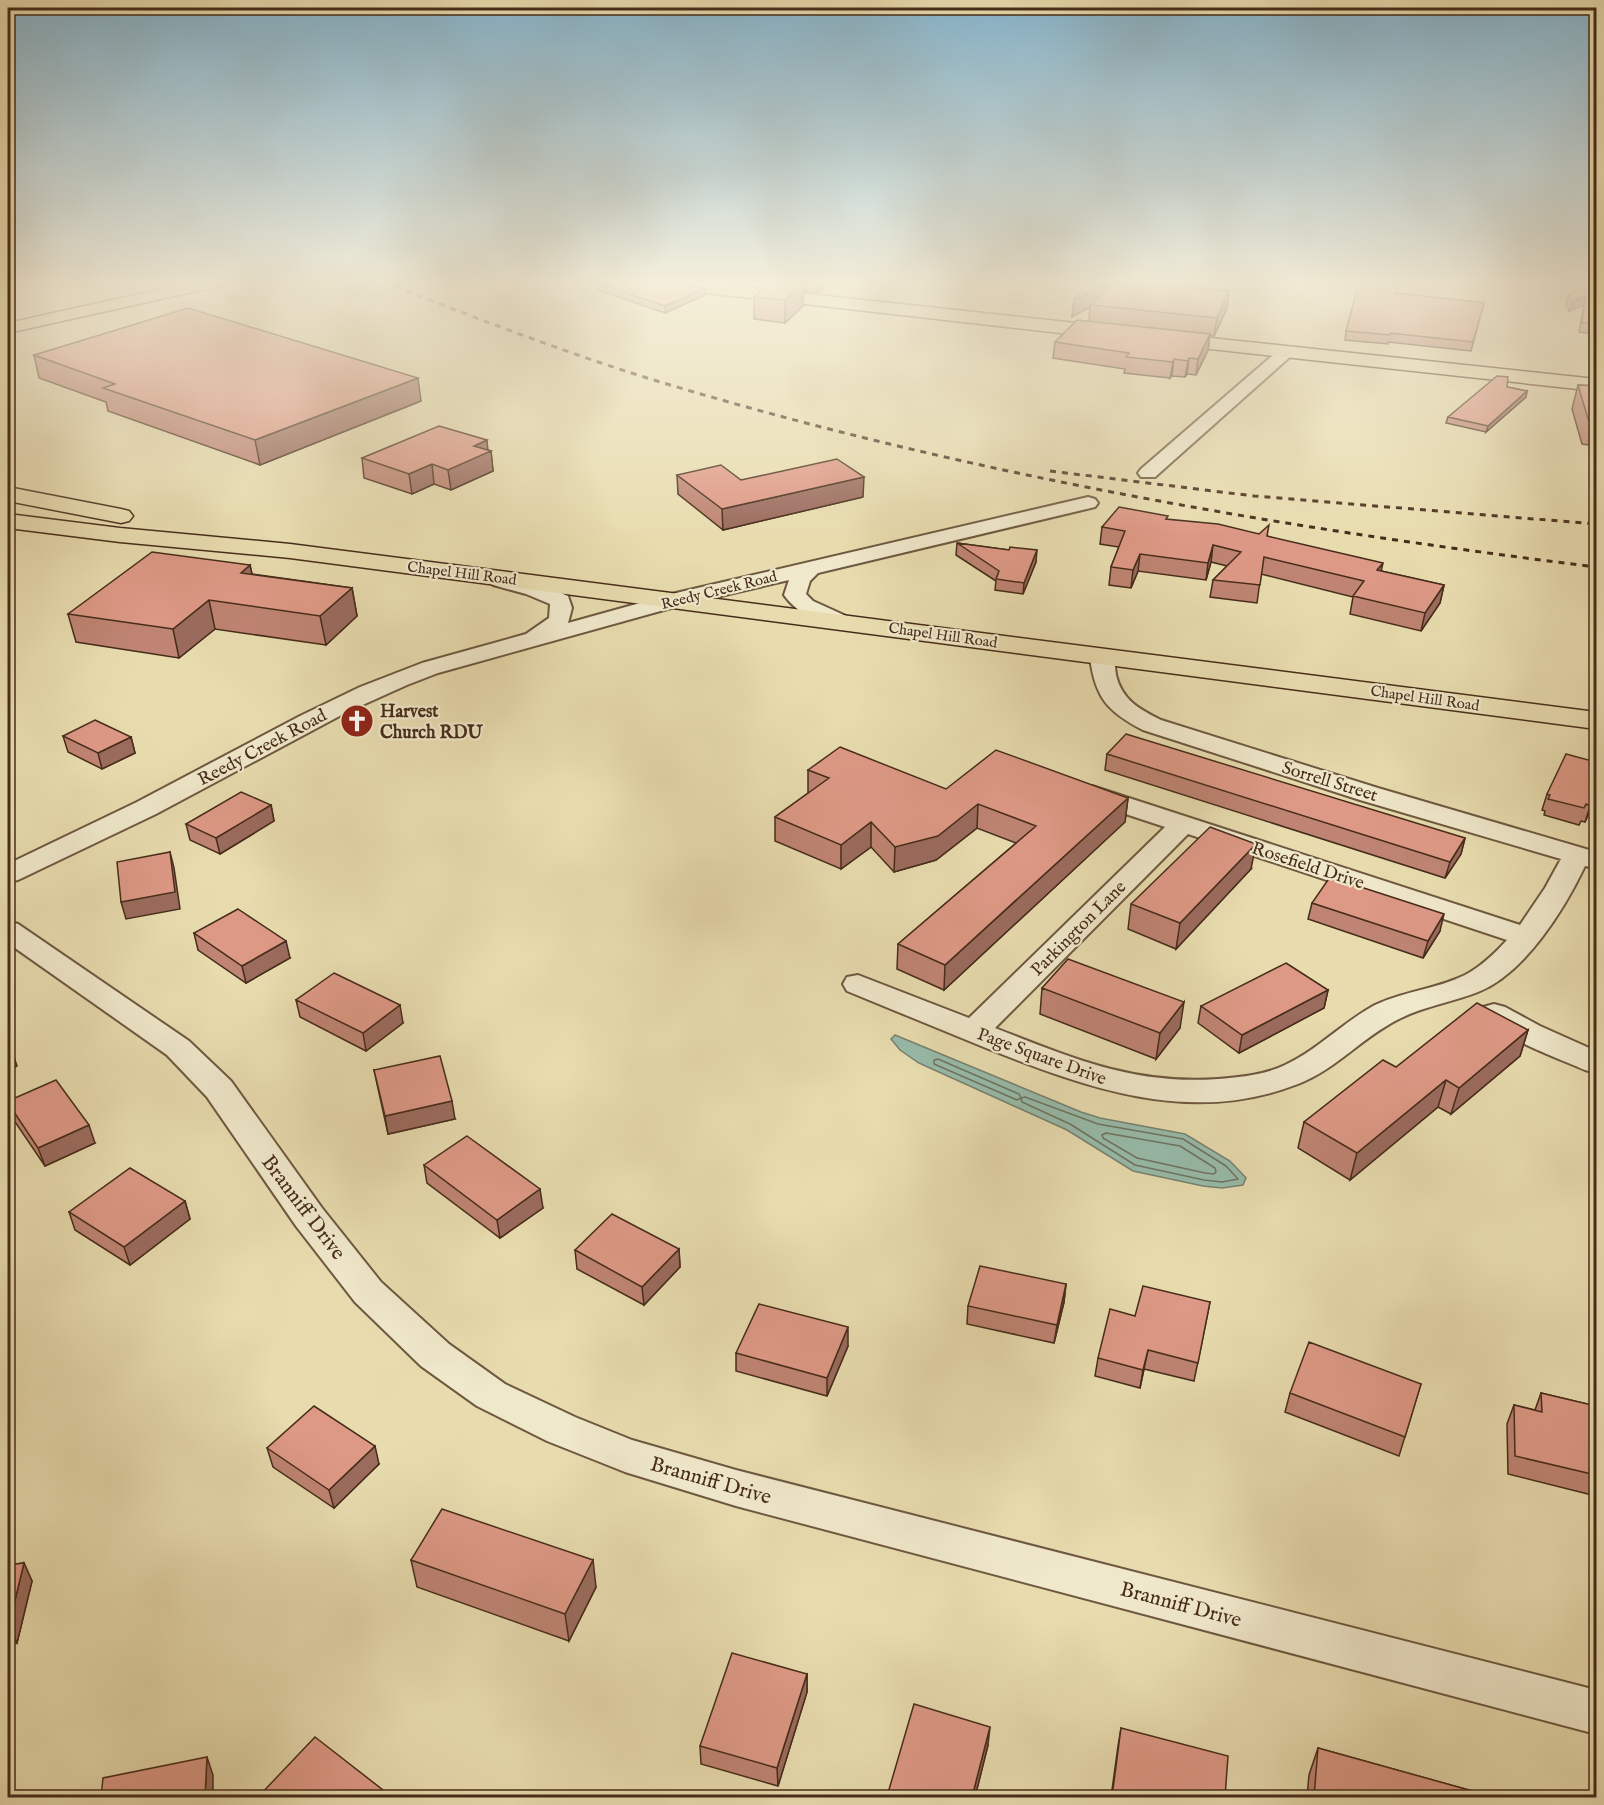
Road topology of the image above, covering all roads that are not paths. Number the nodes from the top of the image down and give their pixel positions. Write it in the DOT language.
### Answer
graph roads {
  1 [pos="1270,366"];
  2 [pos="1420,366"];
  3 [pos="1596,385"];
  4 [pos="1148,473"];
  5 [pos="8,494"];
  6 [pos="1088,502"];
  7 [pos="8,521"];
  8 [pos="290,551"];
  9 [pos="810,569"];
  10 [pos="488,576"];
  11 [pos="676,600"];
  12 [pos="838,621"];
  13 [pos="525,641"];
  14 [pos="1102,657"];
  15 [pos="1596,721"];
  16 [pos="1092,794"];
  17 [pos="1183,824"];
  18 [pos="1587,858"];
  19 [pos="8,874"];
  20 [pos="8,930"];
  21 [pos="1524,936"];
  22 [pos="858,984"];
  23 [pos="1454,989"];
  24 [pos="974,1031"];
  25 [pos="1596,1063"];
  26 [pos="1596,1712"];
  1 -- 4 [label="street"];
  2 -- 3 [label="main road"];
  5 -- 8 [label="main road, Chapel Hill Road"];
  6 -- 9 [label="street, Reedy Creek Road"];
  7 -- 8 [label="main road, Chapel Hill Road"];
  8 -- 10 [label="main road, Chapel Hill Road"];
  9 -- 11 [label="street, Reedy Creek Road"];
  9 -- 12 [label="street, Reedy Creek Road"];
  10 -- 11 [label="main road, Chapel Hill Road"];
  10 -- 13 [label="street, Reedy Creek Road"];
  11 -- 12 [label="main road, Chapel Hill Road"];
  11 -- 13 [label="street, Reedy Creek Road"];
  12 -- 14 [label="main road, Chapel Hill Road"];
  13 -- 19 [label="street, Reedy Creek Road"];
  14 -- 15 [label="main road, Chapel Hill Road"];
  14 -- 18 [label="street, Sorrell Street"];
  16 -- 17 [label="street, Rosefield Drive"];
  17 -- 21 [label="street, Rosefield Drive"];
  17 -- 24 [label="street, Parkington Lane"];
  18 -- 21 [label="street, Page Square Drive"];
  20 -- 26 [label="street, Branniff Drive"];
  21 -- 23 [label="street, Page Square Drive"];
  22 -- 24 [label="street, Page Square Drive"];
  23 -- 24 [label="street, Page Square Drive"];
  23 -- 25 [label="street"];
}
